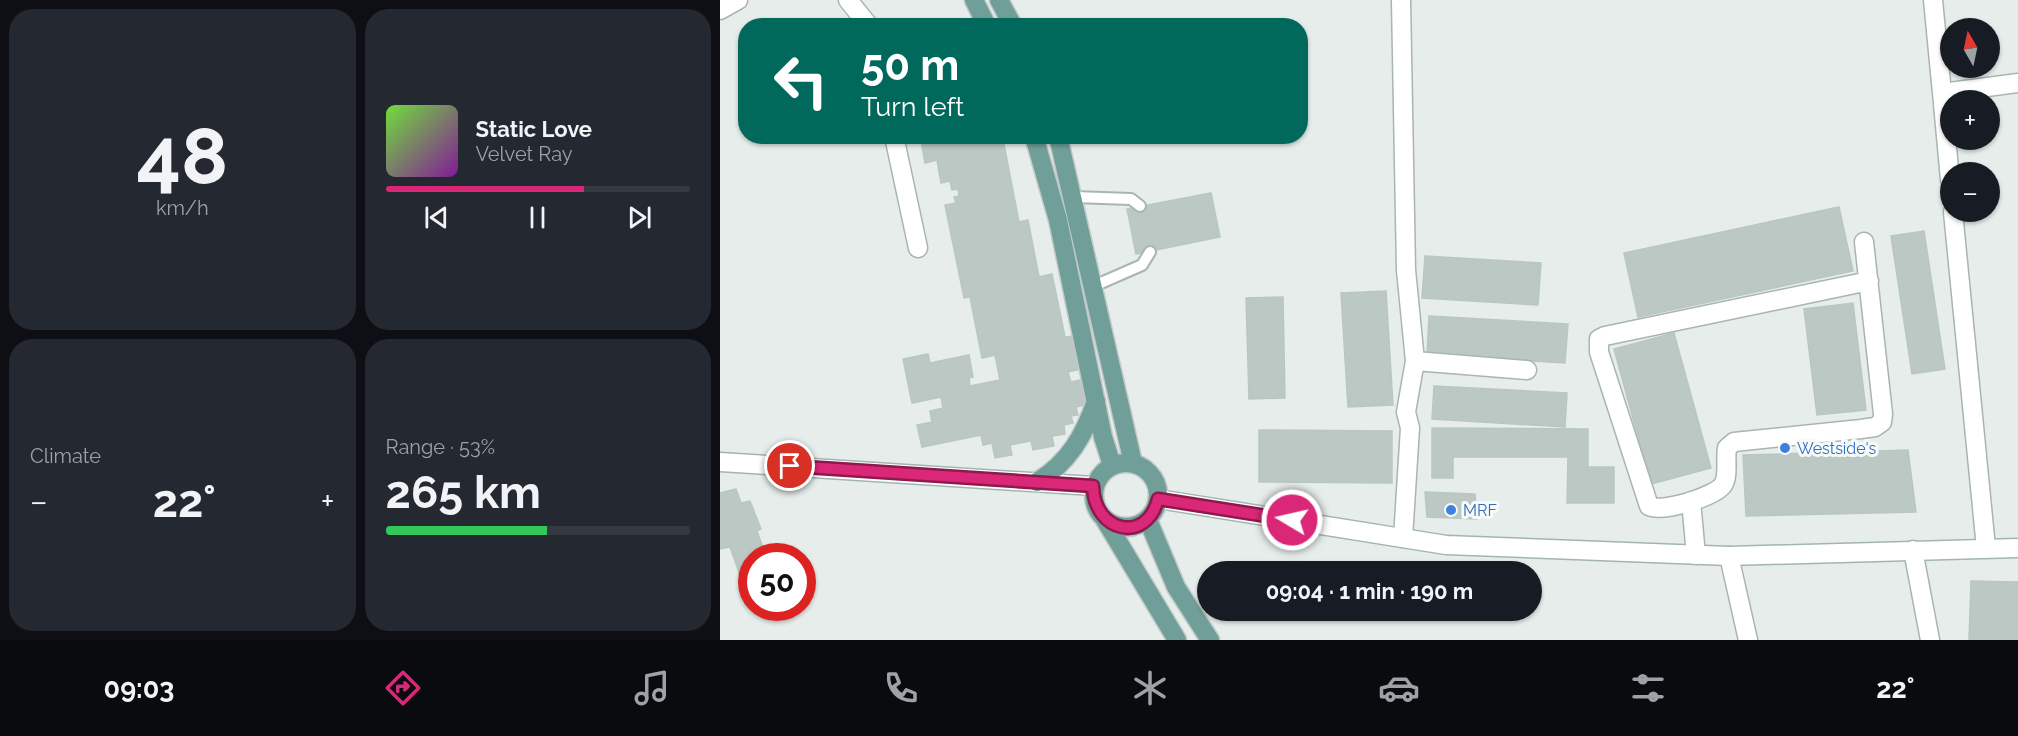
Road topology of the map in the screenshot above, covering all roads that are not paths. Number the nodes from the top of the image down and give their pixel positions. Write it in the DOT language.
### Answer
graph roads {
  1 [pos="738,0"];
  2 [pos="848,0"];
  3 [pos="974,0"];
  4 [pos="999,0"];
  5 [pos="1401,0"];
  6 [pos="1933,0"];
  7 [pos="720,10"];
  8 [pos="863,18"];
  9 [pos="983,18"];
  10 [pos="1009,18"];
  11 [pos="2018,83"];
  12 [pos="1942,90"];
  13 [pos="1965,90"];
  14 [pos="896,144"];
  15 [pos="1036,144"];
  16 [pos="1060,144"];
  17 [pos="1074,197"];
  18 [pos="1140,206"];
  19 [pos="1954,222"];
  20 [pos="1864,242"];
  21 [pos="918,248"];
  22 [pos="1150,252"];
  23 [pos="1869,281"];
  24 [pos="1094,286"];
  25 [pos="1415,361"];
  26 [pos="1527,370"];
  27 [pos="1096,400"];
  28 [pos="720,462"];
  29 [pos="1133,463"];
  30 [pos="1112,465"];
  31 [pos="1037,482"];
  32 [pos="1093,486"];
  33 [pos="1158,499"];
  34 [pos="1691,501"];
  35 [pos="1105,520"];
  36 [pos="1148,520"];
  37 [pos="1403,538"];
  38 [pos="1986,548"];
  39 [pos="2018,548"];
  40 [pos="1914,550"];
  41 [pos="1696,555"];
  42 [pos="1729,556"];
  43 [pos="1177,640"];
  44 [pos="1210,640"];
  45 [pos="1748,640"];
  46 [pos="1930,640"];
  1 -- 7 [label="street"];
  2 -- 8 [label="street"];
  3 -- 9 [label="main road"];
  4 -- 10 [label="main road"];
  5 -- 25 [label="street"];
  6 -- 12 [label="street"];
  11 -- 13 [label="street"];
  14 -- 21 [label="street"];
  15 -- 27 [label="main road"];
  16 -- 17 [label="main road"];
  17 -- 18 [label="lane"];
  17 -- 24 [label="main road"];
  19 -- 38 [label="street"];
  20 -- 23 [label="street"];
  22 -- 24 [label="lane"];
  23 -- 34 [label="street"];
  23 -- 34 [label="street"];
  24 -- 29 [label="main road"];
  25 -- 26 [label="street"];
  25 -- 37 [label="street"];
  27 -- 30 [label="main road"];
  27 -- 31 [label="main road"];
  28 -- 31 [label="street"];
  29 -- 30 [label="main road"];
  29 -- 33 [label="main road"];
  30 -- 32 [label="main road"];
  31 -- 32 [label="street"];
  32 -- 35 [label="main road"];
  33 -- 36 [label="main road"];
  33 -- 37 [label="street"];
  34 -- 41 [label="street"];
  35 -- 36 [label="main road"];
  35 -- 43 [label="main road"];
  36 -- 44 [label="main road"];
  37 -- 41 [label="street"];
  38 -- 39 [label="street"];
  38 -- 40 [label="street"];
  40 -- 42 [label="street"];
  40 -- 46 [label="street"];
  41 -- 42 [label="street"];
  42 -- 45 [label="street"];
}
